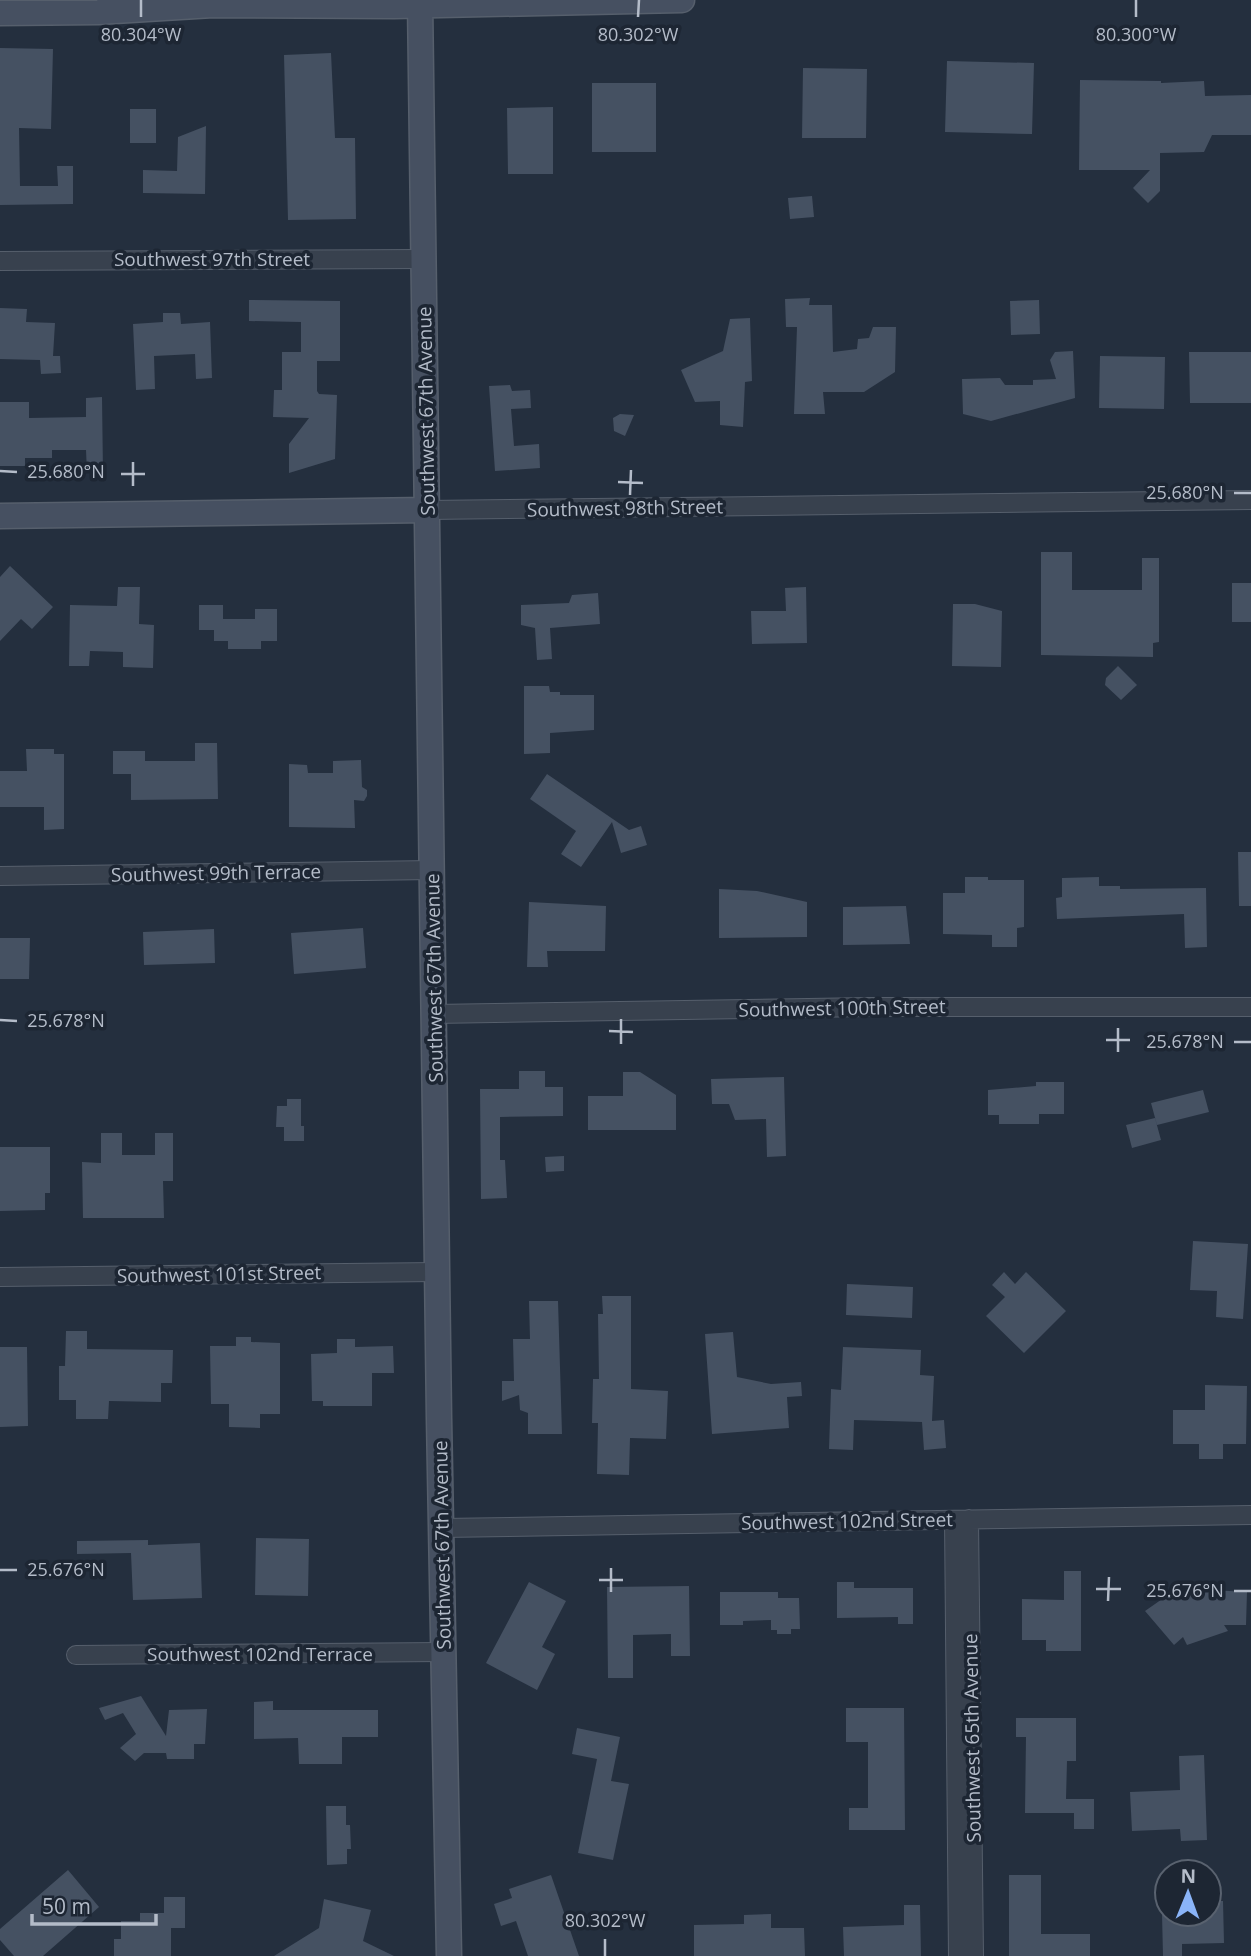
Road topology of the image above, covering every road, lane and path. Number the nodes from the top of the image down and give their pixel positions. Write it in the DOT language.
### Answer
graph roads {
  1 [pos="682,0"];
  2 [pos="420,2"];
  3 [pos="98,6"];
  4 [pos="0,13"];
  5 [pos="424,259"];
  6 [pos="0,261"];
  7 [pos="1251,499"];
  8 [pos="427,510"];
  9 [pos="0,516"];
  10 [pos="433,870"];
  11 [pos="0,876"];
  12 [pos="1251,1007"];
  13 [pos="434,1014"];
  14 [pos="438,1272"];
  15 [pos="0,1277"];
  16 [pos="1251,1515"];
  17 [pos="962,1520"];
  18 [pos="442,1528"];
  19 [pos="443,1652"];
  20 [pos="76,1655"];
  21 [pos="449,1956"];
  22 [pos="958,1956"];
  23 [pos="974,1956"];
  1 -- 2 [label="main road"];
  2 -- 3 [label="main road"];
  2 -- 5 [label="main road, Southwest 67th Avenue"];
  3 -- 4 [label="main road"];
  5 -- 6 [label="street, Southwest 97th Street"];
  5 -- 8 [label="main road, Southwest 67th Avenue"];
  7 -- 8 [label="street, Southwest 98th Street"];
  8 -- 9 [label="main road, Southwest 98th Street"];
  8 -- 10 [label="main road, Southwest 67th Avenue"];
  10 -- 11 [label="street, Southwest 99th Terrace"];
  10 -- 13 [label="main road, Southwest 67th Avenue"];
  12 -- 13 [label="street, Southwest 100th Street"];
  13 -- 14 [label="main road, Southwest 67th Avenue"];
  14 -- 15 [label="street, Southwest 101st Street"];
  14 -- 18 [label="main road, Southwest 67th Avenue"];
  16 -- 17 [label="street, Southwest 102nd Street"];
  17 -- 18 [label="street, Southwest 102nd Street"];
  17 -- 22 [label="street, Southwest 65th Avenue"];
  17 -- 23 [label="street, Southwest 65th Avenue"];
  18 -- 19 [label="main road, Southwest 67th Avenue"];
  19 -- 20 [label="street, Southwest 102nd Terrace"];
  19 -- 21 [label="main road, Southwest 67th Avenue"];
}
